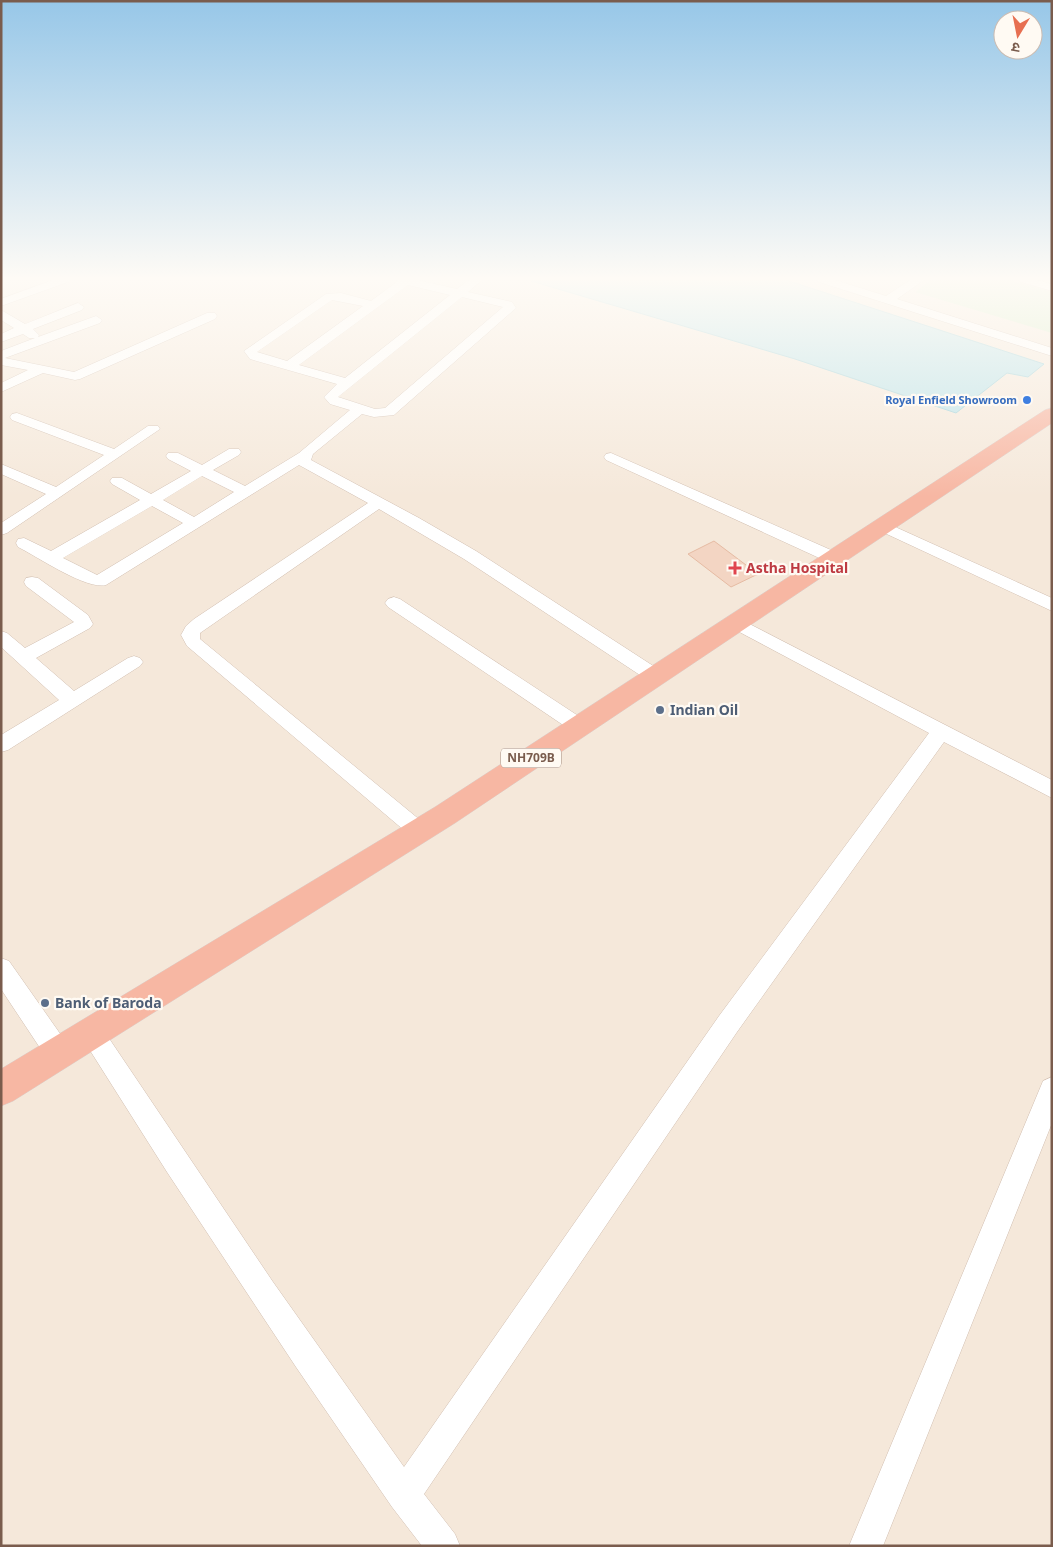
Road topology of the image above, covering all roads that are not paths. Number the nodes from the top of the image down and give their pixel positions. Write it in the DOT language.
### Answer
graph roads {
  1 [pos="131,352"];
  2 [pos="250,352"];
  3 [pos="308,352"];
  4 [pos="385,352"];
  5 [pos="460,352"];
  6 [pos="1,361"];
  7 [pos="289,366"];
  8 [pos="40,370"];
  9 [pos="346,383"];
  10 [pos="1,388"];
  11 [pos="360,409"];
  12 [pos="1052,414"];
  13 [pos="16,417"];
  14 [pos="152,428"];
  15 [pos="234,452"];
  16 [pos="115,454"];
  17 [pos="172,456"];
  18 [pos="304,456"];
  19 [pos="611,457"];
  20 [pos="1,468"];
  21 [pos="202,471"];
  22 [pos="117,481"];
  23 [pos="57,492"];
  24 [pos="245,492"];
  25 [pos="152,499"];
  26 [pos="379,502"];
  27 [pos="194,523"];
  28 [pos="882,526"];
  29 [pos="1,530"];
  30 [pos="24,543"];
  31 [pos="51,558"];
  32 [pos="834,558"];
  33 [pos="32,582"];
  34 [pos="394,603"];
  35 [pos="1052,605"];
  36 [pos="736,622"];
  37 [pos="1,637"];
  38 [pos="24,657"];
  39 [pos="134,662"];
  40 [pos="655,676"];
  41 [pos="73,701"];
  42 [pos="579,726"];
  43 [pos="941,731"];
  44 [pos="1,745"];
  45 [pos="1052,790"];
  46 [pos="419,831"];
  47 [pos="1,969"];
  48 [pos="91,1033"];
  49 [pos="59,1054"];
  50 [pos="1,1089"];
  51 [pos="1052,1090"];
  52 [pos="404,1495"];
  53 [pos="443,1546"];
  54 [pos="866,1546"];
  1 -- 8 [label="street"];
  2 -- 7 [label="street"];
  3 -- 7 [label="street"];
  4 -- 9 [label="street"];
  5 -- 11 [label="street"];
  6 -- 8 [label="street"];
  7 -- 9 [label="street"];
  8 -- 10 [label="street"];
  9 -- 11 [label="street"];
  11 -- 18 [label="street"];
  12 -- 28 [label="highway, NH709B"];
  13 -- 16 [label="street"];
  14 -- 16 [label="street"];
  15 -- 21 [label="street"];
  16 -- 23 [label="street"];
  17 -- 21 [label="street"];
  18 -- 24 [label="street"];
  18 -- 26 [label="street"];
  19 -- 32 [label="street"];
  20 -- 23 [label="street"];
  21 -- 24 [label="street"];
  21 -- 25 [label="street"];
  22 -- 25 [label="street"];
  23 -- 29 [label="street"];
  24 -- 27 [label="street"];
  25 -- 27 [label="street"];
  25 -- 31 [label="street"];
  26 -- 40 [label="street"];
  26 -- 46 [label="street"];
  27 -- 31 [label="street"];
  28 -- 32 [label="highway, NH709B"];
  28 -- 35 [label="street"];
  30 -- 31 [label="street"];
  32 -- 36 [label="highway, NH709B"];
  33 -- 38 [label="street"];
  34 -- 42 [label="street"];
  36 -- 40 [label="highway, NH709B"];
  36 -- 43 [label="street"];
  37 -- 38 [label="street"];
  38 -- 41 [label="street"];
  39 -- 41 [label="street"];
  40 -- 42 [label="highway, NH709B"];
  41 -- 44 [label="street"];
  42 -- 46 [label="highway, NH709B"];
  43 -- 45 [label="street"];
  43 -- 52 [label="street"];
  46 -- 48 [label="highway, NH709B"];
  47 -- 49 [label="street"];
  48 -- 49 [label="highway, NH709B"];
  48 -- 52 [label="street"];
  49 -- 50 [label="highway, NH709B"];
  51 -- 54 [label="street"];
  52 -- 53 [label="street"];
}
